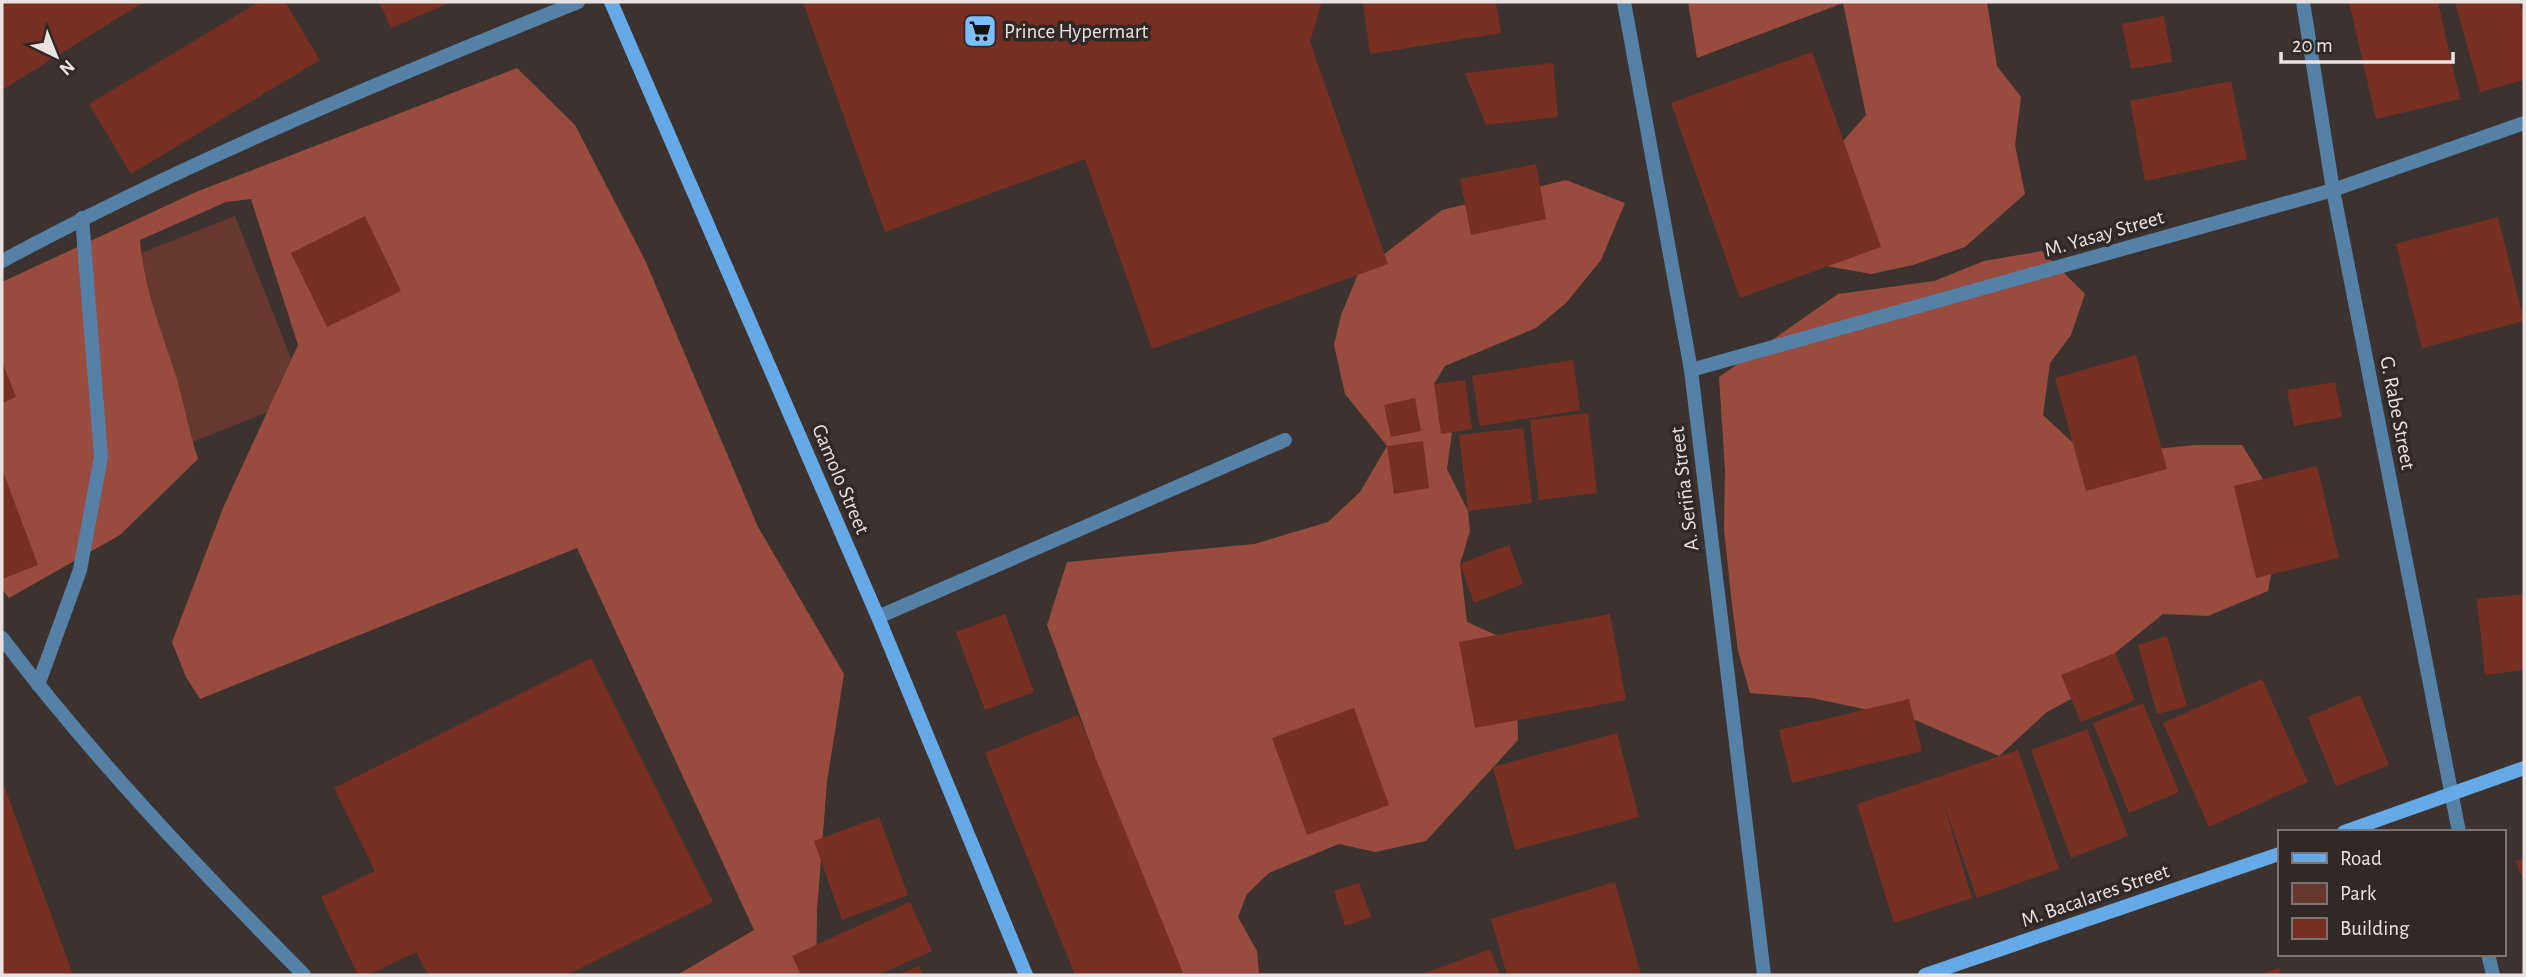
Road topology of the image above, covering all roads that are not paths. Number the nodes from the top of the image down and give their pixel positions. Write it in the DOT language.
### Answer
graph roads {
  1 [pos="578,2"];
  2 [pos="611,2"];
  3 [pos="1624,2"];
  4 [pos="2303,2"];
  5 [pos="2524,123"];
  6 [pos="2333,190"];
  7 [pos="82,218"];
  8 [pos="2,261"];
  9 [pos="1691,370"];
  10 [pos="1285,440"];
  11 [pos="878,617"];
  12 [pos="2,638"];
  13 [pos="38,685"];
  14 [pos="2524,768"];
  15 [pos="2451,795"];
  16 [pos="2350,830"];
  17 [pos="2459,830"];
  18 [pos="2278,854"];
  19 [pos="2488,956"];
  20 [pos="304,975"];
  21 [pos="1026,975"];
  22 [pos="1764,975"];
  23 [pos="1925,975"];
  24 [pos="2493,975"];
  1 -- 7 [label="street"];
  2 -- 11 [label="street, Gamolo Street"];
  3 -- 9 [label="street, A. Seriña Street"];
  4 -- 6 [label="street, G. Rabe Street"];
  5 -- 6 [label="street, M. Yasay Street"];
  6 -- 9 [label="street, M. Yasay Street"];
  6 -- 15 [label="street, G. Rabe Street"];
  7 -- 8 [label="street"];
  7 -- 13 [label="street"];
  9 -- 22 [label="street, A. Seriña Street"];
  10 -- 11 [label="street"];
  11 -- 21 [label="street, Gamolo Street"];
  12 -- 13 [label="street"];
  13 -- 20 [label="street"];
  14 -- 15 [label="street"];
  15 -- 16 [label="street"];
  15 -- 17 [label="street, G. Rabe Street"];
  18 -- 23 [label="street, M. Bacalares Street"];
  19 -- 24 [label="street"];
}
